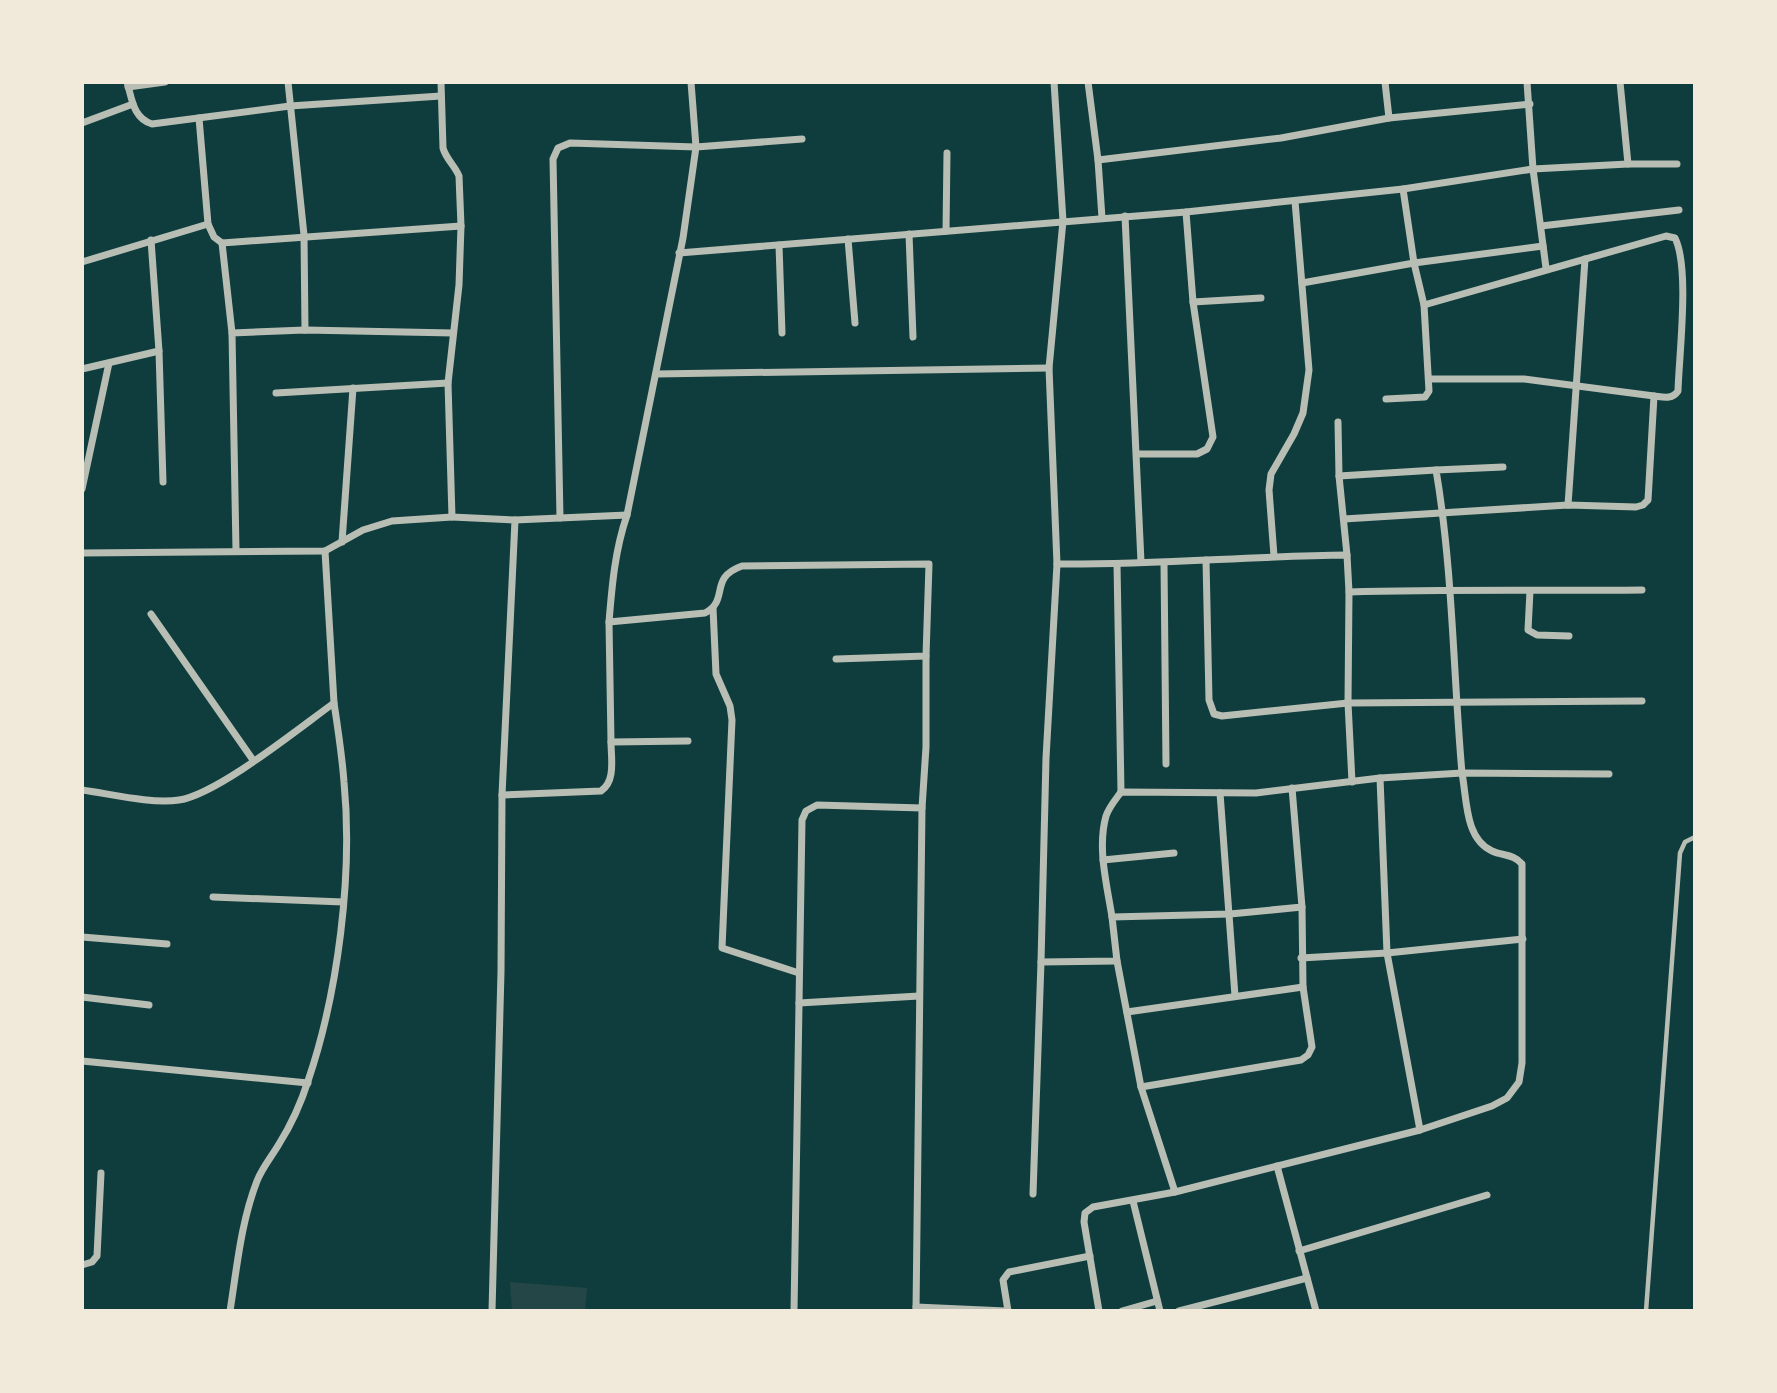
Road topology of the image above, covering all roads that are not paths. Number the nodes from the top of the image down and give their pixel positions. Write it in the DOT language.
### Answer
graph roads {
  1 [pos="165,82"];
  2 [pos="288,82"];
  3 [pos="441,82"];
  4 [pos="691,82"];
  5 [pos="1055,82"];
  6 [pos="1088,82"];
  7 [pos="1385,82"];
  8 [pos="1527,82"];
  9 [pos="1620,82"];
  10 [pos="127,85"];
  11 [pos="441,96"];
  12 [pos="133,104"];
  13 [pos="1530,104"];
  14 [pos="290,106"];
  15 [pos="199,118"];
  16 [pos="1389,118"];
  17 [pos="82,123"];
  18 [pos="802,139"];
  19 [pos="696,147"];
  20 [pos="947,153"];
  21 [pos="1098,160"];
  22 [pos="1628,163"];
  23 [pos="1677,163"];
  24 [pos="1533,170"];
  25 [pos="1403,188"];
  26 [pos="1295,201"];
  27 [pos="1679,210"];
  28 [pos="1186,212"];
  29 [pos="1125,216"];
  30 [pos="1102,218"];
  31 [pos="1063,220"];
  32 [pos="208,224"];
  33 [pos="461,226"];
  34 [pos="1541,226"];
  35 [pos="946,232"];
  36 [pos="909,234"];
  37 [pos="304,235"];
  38 [pos="848,239"];
  39 [pos="151,240"];
  40 [pos="222,243"];
  41 [pos="779,245"];
  42 [pos="1543,246"];
  43 [pos="679,253"];
  44 [pos="1585,259"];
  45 [pos="82,262"];
  46 [pos="1414,263"];
  47 [pos="1546,268"];
  48 [pos="1302,283"];
  49 [pos="1261,298"];
  50 [pos="1193,302"];
  51 [pos="1423,305"];
  52 [pos="855,323"];
  53 [pos="305,330"];
  54 [pos="232,333"];
  55 [pos="782,333"];
  56 [pos="453,334"];
  57 [pos="913,337"];
  58 [pos="159,351"];
  59 [pos="109,363"];
  60 [pos="1049,368"];
  61 [pos="82,369"];
  62 [pos="656,374"];
  63 [pos="1430,379"];
  64 [pos="448,383"];
  65 [pos="1577,384"];
  66 [pos="353,388"];
  67 [pos="276,393"];
  68 [pos="1654,396"];
  69 [pos="1386,399"];
  70 [pos="1338,422"];
  71 [pos="1137,454"];
  72 [pos="1503,467"];
  73 [pos="1436,470"];
  74 [pos="1339,476"];
  75 [pos="163,482"];
  76 [pos="82,489"];
  77 [pos="1568,505"];
  78 [pos="1444,514"];
  79 [pos="627,515"];
  80 [pos="452,517"];
  81 [pos="560,518"];
  82 [pos="1344,519"];
  83 [pos="515,520"];
  84 [pos="342,542"];
  85 [pos="236,550"];
  86 [pos="325,551"];
  87 [pos="82,553"];
  88 [pos="1274,555"];
  89 [pos="1347,555"];
  90 [pos="1206,560"];
  91 [pos="1140,562"];
  92 [pos="1164,563"];
  93 [pos="1057,564"];
  94 [pos="1117,564"];
  95 [pos="1451,589"];
  96 [pos="1642,590"];
  97 [pos="1530,591"];
  98 [pos="1349,592"];
  99 [pos="713,608"];
  100 [pos="151,614"];
  101 [pos="609,622"];
  102 [pos="1569,636"];
  103 [pos="926,656"];
  104 [pos="836,659"];
  105 [pos="1455,701"];
  106 [pos="1642,701"];
  107 [pos="334,702"];
  108 [pos="1348,702"];
  109 [pos="688,741"];
  110 [pos="611,742"];
  111 [pos="253,760"];
  112 [pos="1166,764"];
  113 [pos="1462,773"];
  114 [pos="1609,774"];
  115 [pos="1380,778"];
  116 [pos="1352,782"];
  117 [pos="1292,788"];
  118 [pos="82,790"];
  119 [pos="1122,792"];
  120 [pos="1220,793"];
  121 [pos="502,795"];
  122 [pos="922,808"];
  123 [pos="1695,837"];
  124 [pos="1174,853"];
  125 [pos="1103,860"];
  126 [pos="214,897"];
  127 [pos="344,902"];
  128 [pos="1301,907"];
  129 [pos="1230,914"];
  130 [pos="1112,918"];
  131 [pos="82,937"];
  132 [pos="1522,939"];
  133 [pos="167,944"];
  134 [pos="1387,953"];
  135 [pos="1301,958"];
  136 [pos="1117,961"];
  137 [pos="1041,962"];
  138 [pos="799,974"];
  139 [pos="1303,987"];
  140 [pos="919,996"];
  141 [pos="1234,996"];
  142 [pos="82,997"];
  143 [pos="799,1003"];
  144 [pos="149,1005"];
  145 [pos="1127,1012"];
  146 [pos="82,1061"];
  147 [pos="307,1083"];
  148 [pos="1141,1087"];
  149 [pos="1420,1130"];
  150 [pos="1277,1166"];
  151 [pos="101,1172"];
  152 [pos="1175,1192"];
  153 [pos="1033,1194"];
  154 [pos="1487,1195"];
  155 [pos="1133,1201"];
  156 [pos="1299,1251"];
  157 [pos="1090,1256"];
  158 [pos="82,1265"];
  159 [pos="1307,1278"];
  160 [pos="1157,1301"];
  161 [pos="916,1309"];
  162 [pos="230,1311"];
  163 [pos="492,1311"];
  164 [pos="794,1311"];
  165 [pos="1007,1311"];
  166 [pos="1099,1311"];
  167 [pos="1122,1311"];
  168 [pos="1160,1311"];
  169 [pos="1179,1311"];
  170 [pos="1316,1311"];
  171 [pos="1646,1311"];
  1 -- 10 [label="street"];
  2 -- 14 [label="street"];
  3 -- 11 [label="street"];
  4 -- 19 [label="street"];
  5 -- 31 [label="street"];
  6 -- 21 [label="street"];
  7 -- 16 [label="street"];
  8 -- 13 [label="street"];
  9 -- 22 [label="street"];
  10 -- 12 [label="street"];
  11 -- 14 [label="street"];
  11 -- 33 [label="street"];
  12 -- 15 [label="street"];
  12 -- 17 [label="street"];
  13 -- 16 [label="street"];
  13 -- 24 [label="street"];
  14 -- 15 [label="street"];
  14 -- 37 [label="street"];
  15 -- 32 [label="street"];
  16 -- 21 [label="street"];
  18 -- 19 [label="street"];
  19 -- 43 [label="street"];
  19 -- 81 [label="street"];
  20 -- 35 [label="street"];
  21 -- 30 [label="street"];
  22 -- 23 [label="street"];
  22 -- 24 [label="street"];
  24 -- 25 [label="street"];
  24 -- 34 [label="street"];
  25 -- 26 [label="street"];
  25 -- 46 [label="street"];
  26 -- 28 [label="street"];
  26 -- 48 [label="street"];
  27 -- 34 [label="street"];
  28 -- 29 [label="street"];
  28 -- 50 [label="street"];
  29 -- 30 [label="street"];
  29 -- 71 [label="street"];
  30 -- 31 [label="street"];
  31 -- 35 [label="street"];
  31 -- 60 [label="street"];
  32 -- 39 [label="street"];
  32 -- 40 [label="street"];
  33 -- 37 [label="street"];
  33 -- 56 [label="street"];
  34 -- 42 [label="street"];
  35 -- 36 [label="street"];
  36 -- 38 [label="street"];
  36 -- 57 [label="street"];
  37 -- 40 [label="street"];
  37 -- 53 [label="street"];
  38 -- 41 [label="street"];
  38 -- 52 [label="street"];
  39 -- 45 [label="street"];
  39 -- 58 [label="street"];
  40 -- 54 [label="street"];
  41 -- 43 [label="street"];
  41 -- 55 [label="street"];
  42 -- 46 [label="street"];
  42 -- 47 [label="street"];
  43 -- 62 [label="street"];
  44 -- 47 [label="street"];
  44 -- 65 [label="street"];
  44 -- 68 [label="street"];
  46 -- 48 [label="street"];
  46 -- 51 [label="street"];
  47 -- 51 [label="street"];
  48 -- 88 [label="street"];
  49 -- 50 [label="street"];
  50 -- 71 [label="street"];
  51 -- 63 [label="street"];
  53 -- 54 [label="street"];
  53 -- 56 [label="street"];
  54 -- 85 [label="street"];
  56 -- 64 [label="street"];
  58 -- 59 [label="street"];
  58 -- 75 [label="street"];
  59 -- 61 [label="street"];
  59 -- 76 [label="street"];
  60 -- 62 [label="street"];
  60 -- 93 [label="street"];
  62 -- 79 [label="street"];
  63 -- 65 [label="street"];
  63 -- 69 [label="street"];
  64 -- 66 [label="street"];
  64 -- 80 [label="street"];
  65 -- 68 [label="street"];
  65 -- 77 [label="street"];
  66 -- 67 [label="street"];
  66 -- 84 [label="street"];
  68 -- 77 [label="street"];
  70 -- 74 [label="street"];
  71 -- 91 [label="street"];
  72 -- 73 [label="street"];
  73 -- 74 [label="street"];
  73 -- 78 [label="street"];
  74 -- 82 [label="street"];
  77 -- 78 [label="street"];
  78 -- 82 [label="street"];
  78 -- 95 [label="street"];
  79 -- 81 [label="street"];
  79 -- 101 [label="street"];
  80 -- 83 [label="street"];
  80 -- 84 [label="street"];
  81 -- 83 [label="street"];
  82 -- 89 [label="street"];
  83 -- 121 [label="street"];
  84 -- 86 [label="street"];
  85 -- 86 [label="street"];
  85 -- 87 [label="street"];
  86 -- 107 [label="street"];
  88 -- 89 [label="street"];
  88 -- 90 [label="street"];
  89 -- 98 [label="street"];
  90 -- 92 [label="street"];
  90 -- 108 [label="street"];
  91 -- 92 [label="street"];
  91 -- 94 [label="street"];
  92 -- 112 [label="street"];
  93 -- 94 [label="street"];
  93 -- 137 [label="street"];
  94 -- 119 [label="street"];
  95 -- 97 [label="street"];
  95 -- 98 [label="street"];
  95 -- 105 [label="street"];
  96 -- 97 [label="street"];
  97 -- 102 [label="street"];
  98 -- 108 [label="street"];
  99 -- 101 [label="street"];
  99 -- 103 [label="street"];
  99 -- 138 [label="street"];
  100 -- 111 [label="street"];
  101 -- 110 [label="street"];
  103 -- 104 [label="street"];
  103 -- 122 [label="street"];
  105 -- 106 [label="street"];
  105 -- 108 [label="street"];
  105 -- 113 [label="street"];
  107 -- 111 [label="street"];
  107 -- 127 [label="street"];
  108 -- 116 [label="street"];
  109 -- 110 [label="street"];
  110 -- 121 [label="street"];
  111 -- 118 [label="street"];
  113 -- 114 [label="street"];
  113 -- 115 [label="street"];
  113 -- 132 [label="street"];
  115 -- 116 [label="street"];
  115 -- 134 [label="street"];
  116 -- 117 [label="street"];
  117 -- 120 [label="street"];
  117 -- 128 [label="street"];
  119 -- 120 [label="street"];
  119 -- 125 [label="street"];
  120 -- 129 [label="street"];
  121 -- 163 [label="street"];
  122 -- 138 [label="street"];
  122 -- 140 [label="street"];
  123 -- 171 [label="lane"];
  124 -- 125 [label="street"];
  125 -- 130 [label="street"];
  126 -- 127 [label="street"];
  127 -- 147 [label="street"];
  128 -- 129 [label="street"];
  128 -- 135 [label="street"];
  129 -- 130 [label="street"];
  129 -- 141 [label="street"];
  130 -- 136 [label="street"];
  131 -- 133 [label="street"];
  132 -- 134 [label="street"];
  132 -- 149 [label="street"];
  134 -- 135 [label="street"];
  134 -- 149 [label="street"];
  135 -- 139 [label="street"];
  136 -- 137 [label="street"];
  136 -- 145 [label="street"];
  137 -- 153 [label="street"];
  138 -- 143 [label="street"];
  139 -- 141 [label="street"];
  139 -- 148 [label="street"];
  140 -- 143 [label="street"];
  140 -- 161 [label="street"];
  141 -- 145 [label="street"];
  142 -- 144 [label="street"];
  143 -- 164 [label="street"];
  145 -- 148 [label="street"];
  146 -- 147 [label="street"];
  147 -- 162 [label="street"];
  148 -- 152 [label="street"];
  149 -- 150 [label="street"];
  150 -- 152 [label="street"];
  150 -- 156 [label="street"];
  151 -- 158 [label="street"];
  152 -- 155 [label="street"];
  154 -- 156 [label="street"];
  155 -- 157 [label="street"];
  155 -- 160 [label="street"];
  156 -- 159 [label="street"];
  157 -- 165 [label="street"];
  157 -- 166 [label="street"];
  159 -- 169 [label="street"];
  159 -- 170 [label="street"];
  160 -- 167 [label="street"];
  160 -- 168 [label="street"];
  161 -- 165 [label="street"];
}
